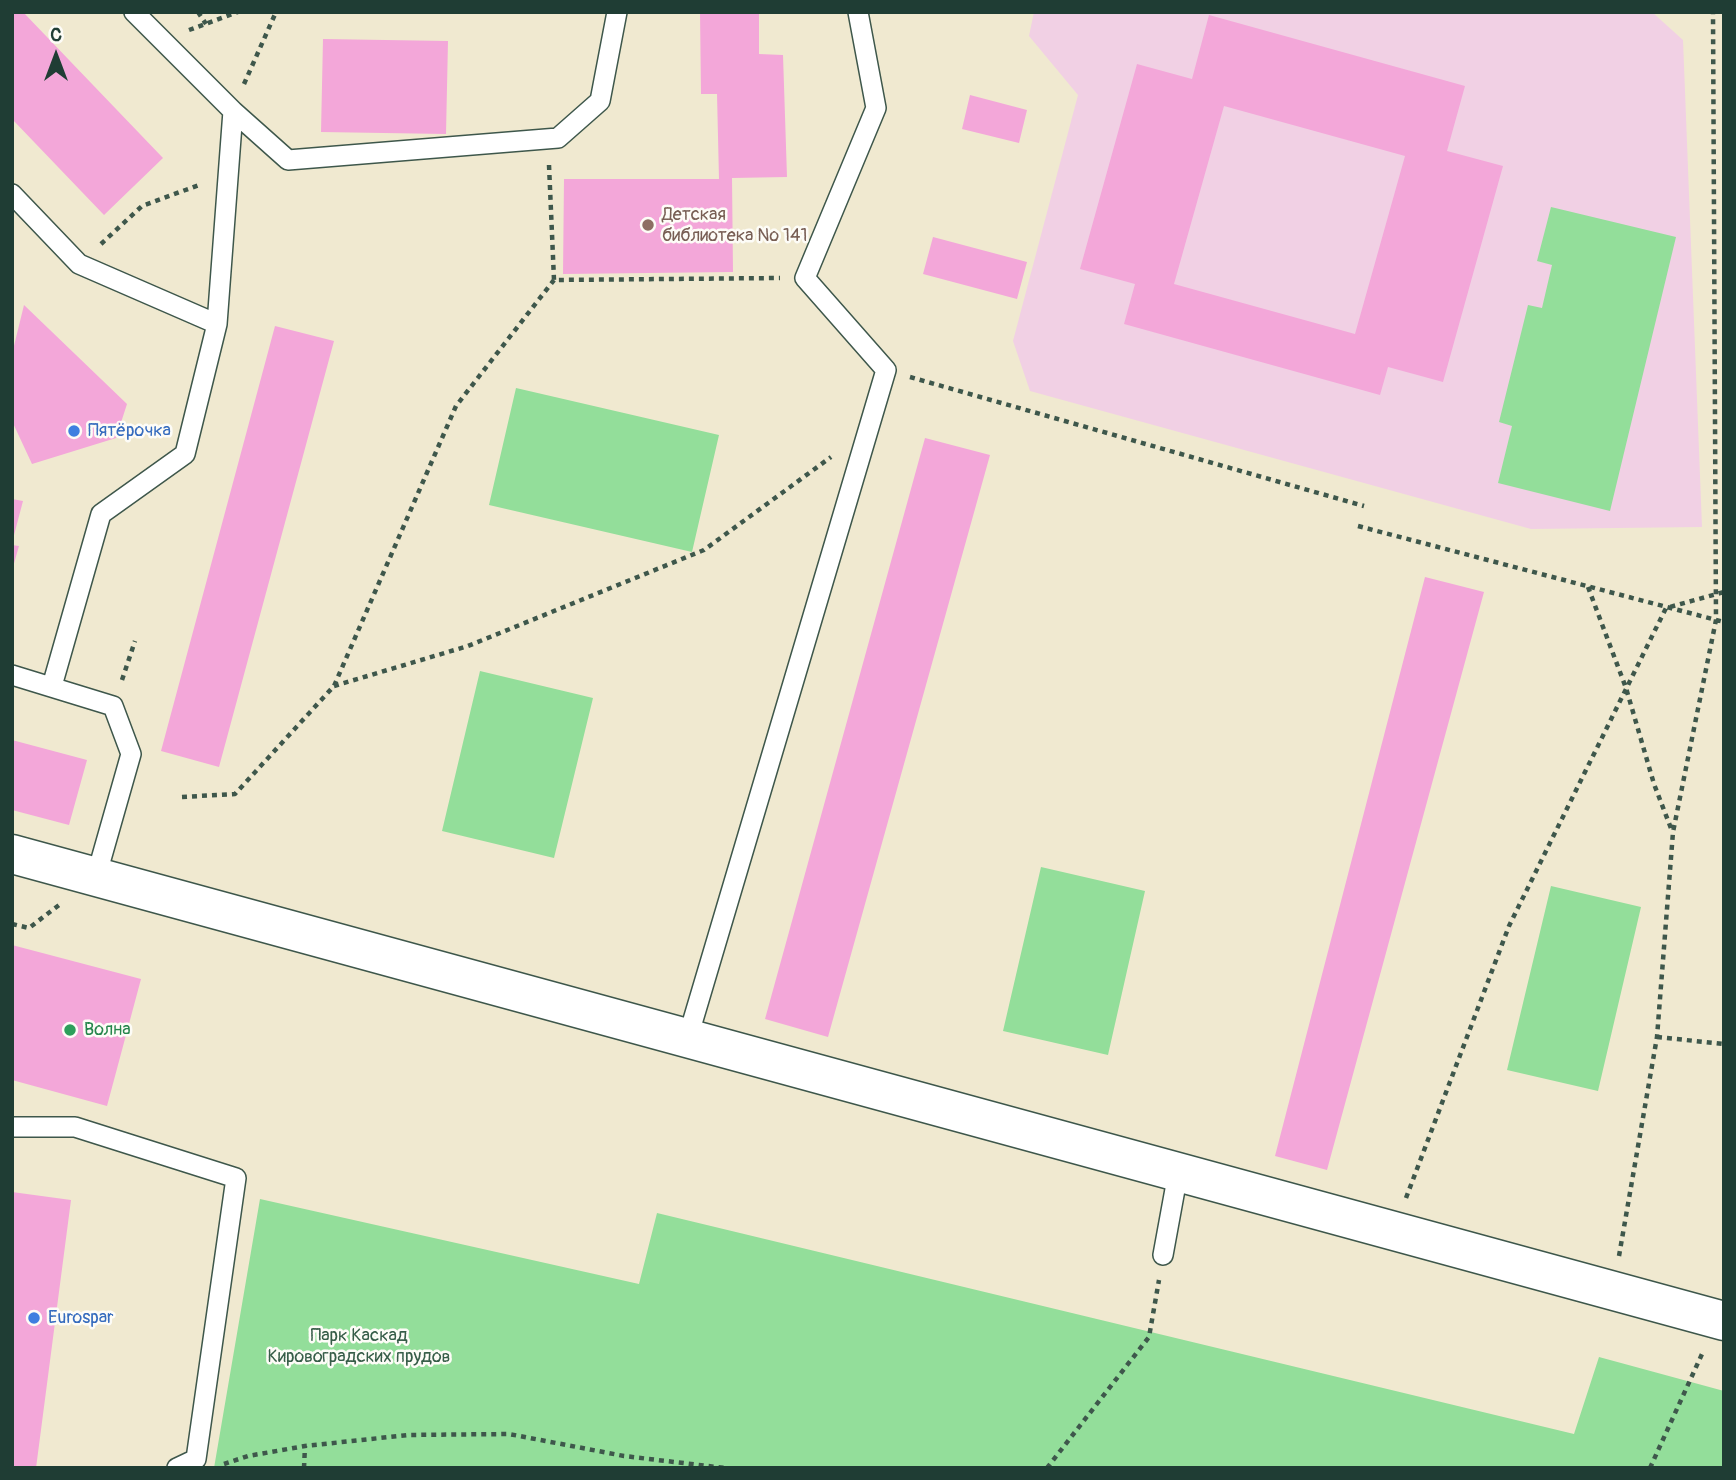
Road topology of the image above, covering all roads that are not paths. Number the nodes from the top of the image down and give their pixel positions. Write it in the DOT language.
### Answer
graph roads {
  1 [pos="134,12"];
  2 [pos="617,12"];
  3 [pos="858,12"];
  4 [pos="233,111"];
  5 [pos="12,194"];
  6 [pos="217,324"];
  7 [pos="12,675"];
  8 [pos="52,686"];
  9 [pos="12,854"];
  10 [pos="96,877"];
  11 [pos="688,1037"];
  12 [pos="12,1127"];
  13 [pos="1178,1173"];
  14 [pos="1163,1255"];
  15 [pos="1722,1313"];
  16 [pos="177,1468"];
  1 -- 4 [label="lane"];
  2 -- 4 [label="lane"];
  3 -- 11 [label="lane"];
  4 -- 6 [label="lane"];
  5 -- 6 [label="lane"];
  6 -- 8 [label="lane"];
  7 -- 8 [label="lane"];
  8 -- 10 [label="lane"];
  9 -- 10 [label="street"];
  10 -- 11 [label="street"];
  11 -- 13 [label="street"];
  12 -- 16 [label="lane"];
  13 -- 14 [label="lane"];
  13 -- 15 [label="street"];
}
